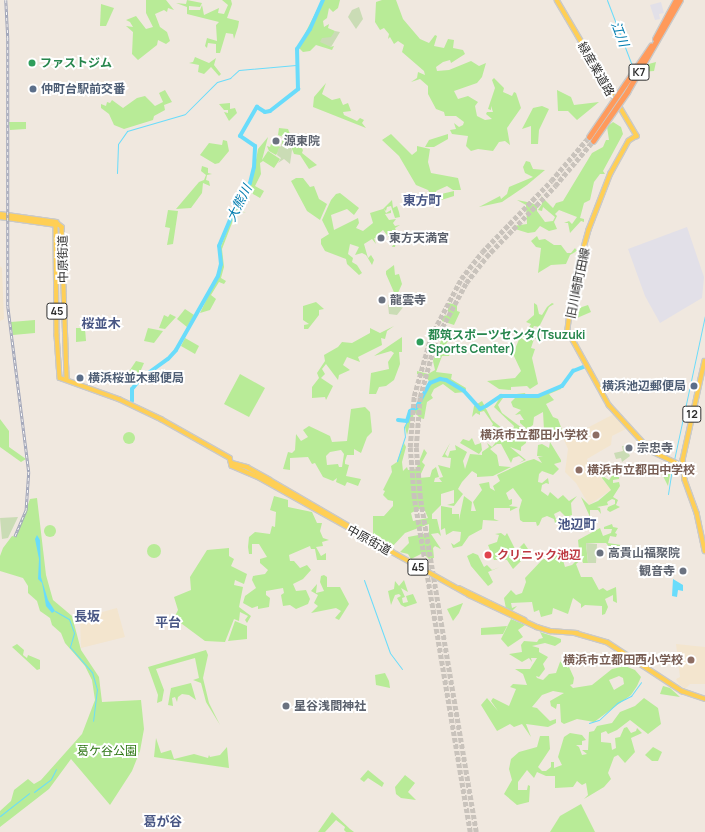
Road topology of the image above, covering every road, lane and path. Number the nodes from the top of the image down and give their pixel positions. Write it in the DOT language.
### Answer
graph roads {
  1 [pos="557,0"];
  2 [pos="676,0"];
  3 [pos="680,0"];
  4 [pos="636,136"];
  5 [pos="589,137"];
  6 [pos="593,141"];
  7 [pos="0,216"];
  8 [pos="705,361"];
  9 [pos="67,379"];
  10 [pos="683,466"];
  11 [pos="705,551"];
  12 [pos="705,699"];
  1 -- 4 [label="main road, 緑産業道路"];
  2 -- 5 [label="highway, K7, bridge"];
  3 -- 6 [label="highway, K7, bridge"];
  4 -- 10 [label="main road, 旧川崎町田線"];
  7 -- 9 [label="main road, 中原街道 / 45"];
  7 -- 9 [label="main road, 中原街道 / 45"];
  8 -- 10 [label="main road, 12"];
  9 -- 12 [label="main road, 中原街道 / 45"];
  10 -- 11 [label="main road, 12"];
}
